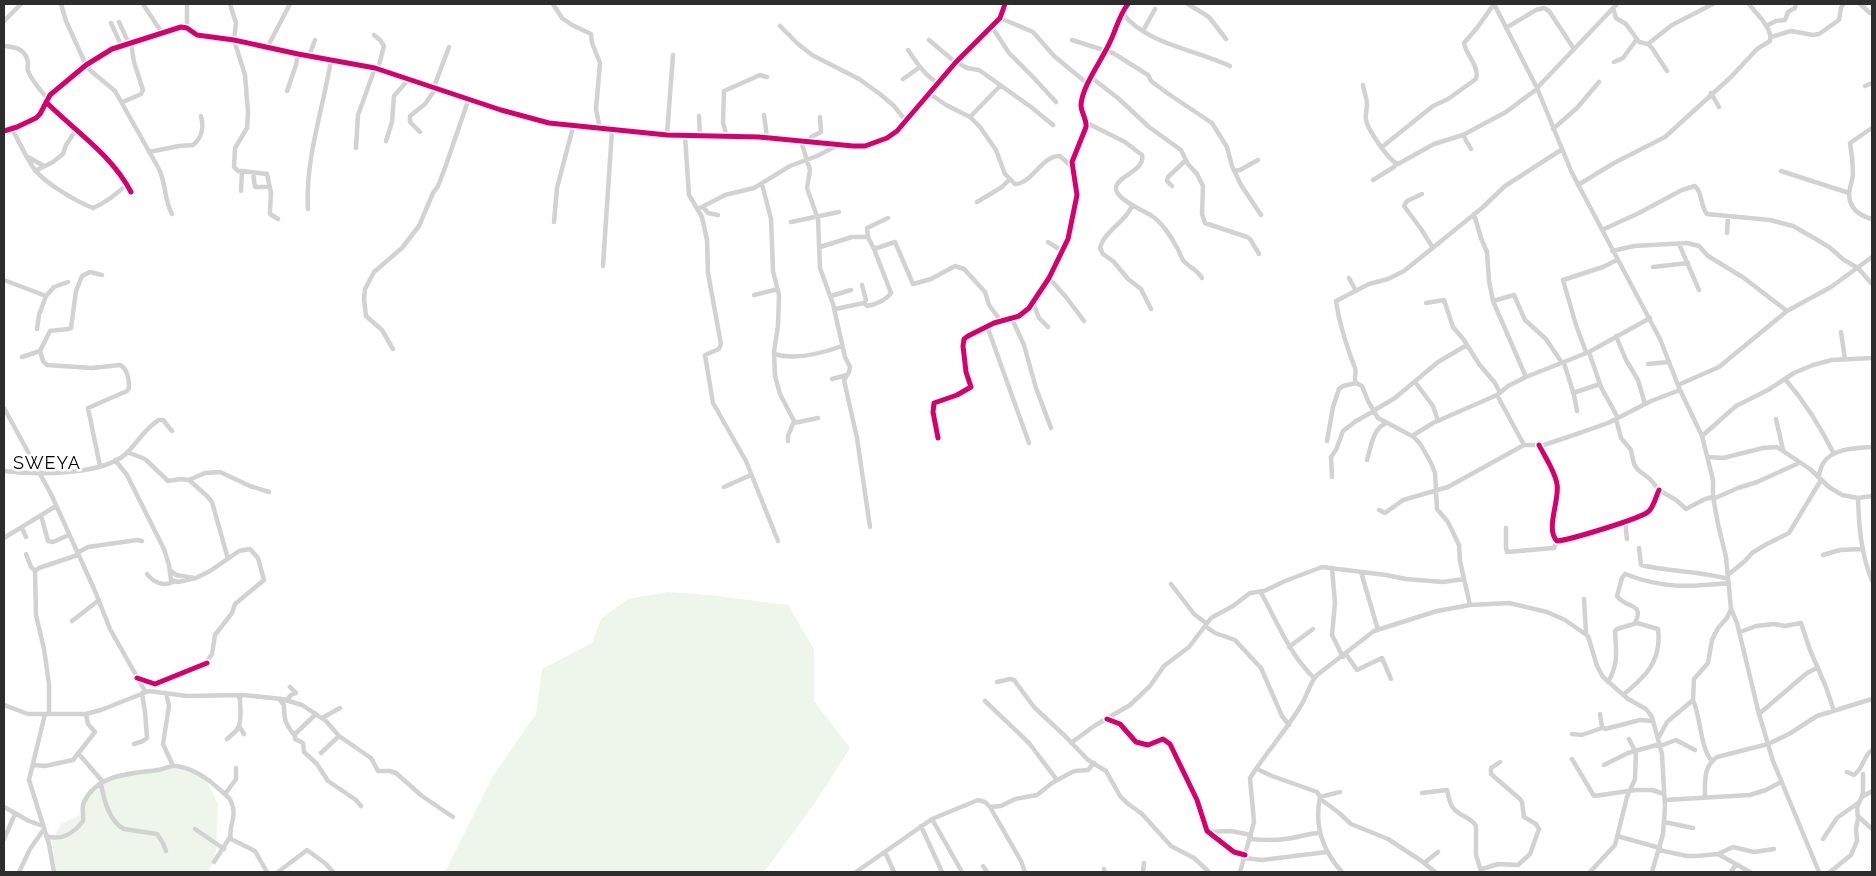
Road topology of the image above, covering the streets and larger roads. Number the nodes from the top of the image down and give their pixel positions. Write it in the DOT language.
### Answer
graph roads {
  1 [pos="21,4"];
  2 [pos="61,4"];
  3 [pos="143,4"];
  4 [pos="187,4"];
  5 [pos="230,4"];
  6 [pos="290,4"];
  7 [pos="553,4"];
  8 [pos="1006,4"];
  9 [pos="1128,4"];
  10 [pos="1188,4"];
  11 [pos="1494,4"];
  12 [pos="1713,4"];
  13 [pos="1748,4"];
  14 [pos="1796,4"];
  15 [pos="1844,4"];
  16 [pos="1860,4"];
  17 [pos="1615,6"];
  18 [pos="1155,8"];
  19 [pos="1122,13"];
  20 [pos="1870,13"];
  21 [pos="1000,18"];
  22 [pos="4,21"];
  23 [pos="119,22"];
  24 [pos="111,23"];
  25 [pos="780,26"];
  26 [pos="1766,26"];
  27 [pos="992,27"];
  28 [pos="187,28"];
  29 [pos="1506,28"];
  30 [pos="1143,31"];
  31 [pos="162,33"];
  32 [pos="374,36"];
  33 [pos="1771,37"];
  34 [pos="1226,39"];
  35 [pos="1637,39"];
  36 [pos="234,40"];
  37 [pos="315,40"];
  38 [pos="929,40"];
  39 [pos="1072,40"];
  40 [pos="130,44"];
  41 [pos="1648,44"];
  42 [pos="121,45"];
  43 [pos="4,46"];
  44 [pos="268,46"];
  45 [pos="449,47"];
  46 [pos="1574,49"];
  47 [pos="908,50"];
  48 [pos="1107,50"];
  49 [pos="298,54"];
  50 [pos="673,55"];
  51 [pos="308,56"];
  52 [pos="330,60"];
  53 [pos="956,62"];
  54 [pos="1614,62"];
  55 [pos="86,66"];
  56 [pos="1230,66"];
  57 [pos="920,67"];
  58 [pos="376,69"];
  59 [pos="1667,71"];
  60 [pos="1093,76"];
  61 [pos="767,77"];
  62 [pos="902,78"];
  63 [pos="409,79"];
  64 [pos="1599,82"];
  65 [pos="938,83"];
  66 [pos="1872,83"];
  67 [pos="1088,84"];
  68 [pos="1363,85"];
  69 [pos="1000,86"];
  70 [pos="1864,86"];
  71 [pos="435,88"];
  72 [pos="1537,89"];
  73 [pos="287,91"];
  74 [pos="1712,93"];
  75 [pos="930,94"];
  76 [pos="469,98"];
  77 [pos="46,100"];
  78 [pos="123,102"];
  79 [pos="1056,102"];
  80 [pos="1719,107"];
  81 [pos="764,114"];
  82 [pos="201,116"];
  83 [pos="699,116"];
  84 [pos="970,117"];
  85 [pos="820,118"];
  86 [pos="906,121"];
  87 [pos="1087,123"];
  88 [pos="1053,125"];
  89 [pos="573,127"];
  90 [pos="1872,128"];
  91 [pos="12,129"];
  92 [pos="600,129"];
  93 [pos="1553,129"];
  94 [pos="76,130"];
  95 [pos="612,130"];
  96 [pos="4,131"];
  97 [pos="420,132"];
  98 [pos="667,135"];
  99 [pos="1463,135"];
  100 [pos="685,136"];
  101 [pos="700,137"];
  102 [pos="727,137"];
  103 [pos="767,137"];
  104 [pos="801,140"];
  105 [pos="386,141"];
  106 [pos="809,142"];
  107 [pos="837,145"];
  108 [pos="1382,147"];
  109 [pos="356,148"];
  110 [pos="1471,149"];
  111 [pos="1561,150"];
  112 [pos="149,152"];
  113 [pos="28,158"];
  114 [pos="808,160"];
  115 [pos="1186,160"];
  116 [pos="1258,160"];
  117 [pos="1396,164"];
  118 [pos="44,166"];
  119 [pos="1072,167"];
  120 [pos="35,171"];
  121 [pos="1234,171"];
  122 [pos="1780,171"];
  123 [pos="242,172"];
  124 [pos="253,173"];
  125 [pos="1009,180"];
  126 [pos="1373,180"];
  127 [pos="127,184"];
  128 [pos="762,184"];
  129 [pos="1578,185"];
  130 [pos="1172,186"];
  131 [pos="270,187"];
  132 [pos="241,191"];
  133 [pos="131,192"];
  134 [pos="1849,193"];
  135 [pos="1422,194"];
  136 [pos="977,202"];
  137 [pos="1132,205"];
  138 [pos="700,208"];
  139 [pos="308,209"];
  140 [pos="839,212"];
  141 [pos="172,214"];
  142 [pos="1261,214"];
  143 [pos="1474,214"];
  144 [pos="718,215"];
  145 [pos="817,215"];
  146 [pos="1728,216"];
  147 [pos="888,218"];
  148 [pos="278,219"];
  149 [pos="1872,219"];
  150 [pos="554,222"];
  151 [pos="791,222"];
  152 [pos="1602,230"];
  153 [pos="1727,233"];
  154 [pos="868,237"];
  155 [pos="1048,242"];
  156 [pos="1680,244"];
  157 [pos="820,247"];
  158 [pos="1433,248"];
  159 [pos="874,249"];
  160 [pos="1062,251"];
  161 [pos="1612,251"];
  162 [pos="1258,254"];
  163 [pos="1872,257"];
  164 [pos="1617,260"];
  165 [pos="1688,263"];
  166 [pos="603,266"];
  167 [pos="1653,267"];
  168 [pos="1858,268"];
  169 [pos="102,275"];
  170 [pos="1049,278"];
  171 [pos="1202,278"];
  172 [pos="1349,278"];
  173 [pos="4,280"];
  174 [pos="68,282"];
  175 [pos="1872,284"];
  176 [pos="862,286"];
  177 [pos="778,289"];
  178 [pos="851,290"];
  179 [pos="1699,290"];
  180 [pos="1356,291"];
  181 [pos="754,295"];
  182 [pos="46,296"];
  183 [pos="831,296"];
  184 [pos="1493,301"];
  185 [pos="864,303"];
  186 [pos="1033,303"];
  187 [pos="1426,303"];
  188 [pos="835,309"];
  189 [pos="1151,309"];
  190 [pos="1787,311"];
  191 [pos="1650,318"];
  192 [pos="1012,319"];
  193 [pos="1000,320"];
  194 [pos="1084,322"];
  195 [pos="987,326"];
  196 [pos="1048,327"];
  197 [pos="37,329"];
  198 [pos="1842,332"];
  199 [pos="1616,336"];
  200 [pos="1467,344"];
  201 [pos="842,346"];
  202 [pos="394,349"];
  203 [pos="40,351"];
  204 [pos="1588,352"];
  205 [pos="774,354"];
  206 [pos="22,357"];
  207 [pos="1872,358"];
  208 [pos="1845,359"];
  209 [pos="1669,362"];
  210 [pos="1563,363"];
  211 [pos="1648,364"];
  212 [pos="847,375"];
  213 [pos="1526,377"];
  214 [pos="1785,378"];
  215 [pos="832,380"];
  216 [pos="1415,382"];
  217 [pos="1356,383"];
  218 [pos="1600,384"];
  219 [pos="1679,388"];
  220 [pos="1573,393"];
  221 [pos="1498,394"];
  222 [pos="1645,404"];
  223 [pos="4,408"];
  224 [pos="1374,411"];
  225 [pos="1577,411"];
  226 [pos="818,418"];
  227 [pos="1617,419"];
  228 [pos="1776,419"];
  229 [pos="1438,421"];
  230 [pos="794,423"];
  231 [pos="1388,423"];
  232 [pos="1051,428"];
  233 [pos="172,430"];
  234 [pos="1412,436"];
  235 [pos="1702,436"];
  236 [pos="938,438"];
  237 [pos="788,441"];
  238 [pos="1326,441"];
  239 [pos="1029,443"];
  240 [pos="1524,444"];
  241 [pos="1539,445"];
  242 [pos="1872,447"];
  243 [pos="1783,450"];
  244 [pos="127,452"];
  245 [pos="1834,454"];
  246 [pos="1708,457"];
  247 [pos="115,460"];
  248 [pos="1368,460"];
  249 [pos="1799,463"];
  250 [pos="100,466"];
  251 [pos="4,471"];
  252 [pos="40,472"];
  253 [pos="751,475"];
  254 [pos="1332,477"];
  255 [pos="1820,479"];
  256 [pos="189,480"];
  257 [pos="724,487"];
  258 [pos="1659,490"];
  259 [pos="1436,491"];
  260 [pos="269,492"];
  261 [pos="1872,496"];
  262 [pos="1713,498"];
  263 [pos="1858,498"];
  264 [pos="56,506"];
  265 [pos="1379,510"];
  266 [pos="40,515"];
  267 [pos="1625,521"];
  268 [pos="870,527"];
  269 [pos="22,528"];
  270 [pos="1506,528"];
  271 [pos="69,535"];
  272 [pos="26,537"];
  273 [pos="4,538"];
  274 [pos="1627,538"];
  275 [pos="142,541"];
  276 [pos="778,541"];
  277 [pos="1557,541"];
  278 [pos="1639,548"];
  279 [pos="1862,549"];
  280 [pos="26,554"];
  281 [pos="77,554"];
  282 [pos="1823,555"];
  283 [pos="228,559"];
  284 [pos="1332,568"];
  285 [pos="170,570"];
  286 [pos="35,571"];
  287 [pos="1361,572"];
  288 [pos="147,574"];
  289 [pos="196,578"];
  290 [pos="1464,579"];
  291 [pos="1729,579"];
  292 [pos="1872,580"];
  293 [pos="173,582"];
  294 [pos="1171,584"];
  295 [pos="1260,591"];
  296 [pos="1584,599"];
  297 [pos="99,600"];
  298 [pos="1470,605"];
  299 [pos="1731,609"];
  300 [pos="72,621"];
  301 [pos="1205,624"];
  302 [pos="1635,624"];
  303 [pos="1313,629"];
  304 [pos="1378,630"];
  305 [pos="1740,632"];
  306 [pos="1586,633"];
  307 [pos="1289,647"];
  308 [pos="1344,655"];
  309 [pos="1816,668"];
  310 [pos="137,678"];
  311 [pos="1314,678"];
  312 [pos="1391,679"];
  313 [pos="997,682"];
  314 [pos="1608,682"];
  315 [pos="155,684"];
  316 [pos="290,687"];
  317 [pos="157,691"];
  318 [pos="144,692"];
  319 [pos="166,693"];
  320 [pos="1623,695"];
  321 [pos="238,696"];
  322 [pos="277,698"];
  323 [pos="1872,699"];
  324 [pos="287,700"];
  325 [pos="1693,700"];
  326 [pos="985,701"];
  327 [pos="4,705"];
  328 [pos="340,708"];
  329 [pos="1834,711"];
  330 [pos="47,714"];
  331 [pos="86,714"];
  332 [pos="316,714"];
  333 [pos="1600,714"];
  334 [pos="1759,714"];
  335 [pos="322,718"];
  336 [pos="1107,719"];
  337 [pos="1653,721"];
  338 [pos="1667,722"];
  339 [pos="1289,725"];
  340 [pos="239,726"];
  341 [pos="1655,727"];
  342 [pos="1602,728"];
  343 [pos="244,734"];
  344 [pos="1572,734"];
  345 [pos="294,735"];
  346 [pos="339,736"];
  347 [pos="1658,738"];
  348 [pos="227,739"];
  349 [pos="1629,739"];
  350 [pos="1071,743"];
  351 [pos="134,744"];
  352 [pos="1768,744"];
  353 [pos="1660,745"];
  354 [pos="1695,750"];
  355 [pos="1872,750"];
  356 [pos="1636,751"];
  357 [pos="78,753"];
  358 [pos="321,753"];
  359 [pos="1572,759"];
  360 [pos="1712,761"];
  361 [pos="1500,762"];
  362 [pos="1094,763"];
  363 [pos="32,765"];
  364 [pos="1604,765"];
  365 [pos="172,766"];
  366 [pos="236,768"];
  367 [pos="1257,769"];
  368 [pos="1847,772"];
  369 [pos="1863,774"];
  370 [pos="1057,780"];
  371 [pos="1782,782"];
  372 [pos="102,783"];
  373 [pos="1630,790"];
  374 [pos="1872,791"];
  375 [pos="1340,792"];
  376 [pos="1422,793"];
  377 [pos="224,794"];
  378 [pos="1664,794"];
  379 [pos="1320,797"];
  380 [pos="1705,797"];
  381 [pos="1862,797"];
  382 [pos="1665,800"];
  383 [pos="1858,804"];
  384 [pos="362,806"];
  385 [pos="990,807"];
  386 [pos="5,808"];
  387 [pos="15,814"];
  388 [pos="4,815"];
  389 [pos="1858,816"];
  390 [pos="453,817"];
  391 [pos="932,819"];
  392 [pos="1664,822"];
  393 [pos="922,826"];
  394 [pos="43,827"];
  395 [pos="1693,828"];
  396 [pos="194,829"];
  397 [pos="1872,829"];
  398 [pos="1208,832"];
  399 [pos="1320,833"];
  400 [pos="46,836"];
  401 [pos="1617,836"];
  402 [pos="230,837"];
  403 [pos="1250,837"];
  404 [pos="4,839"];
  405 [pos="1823,839"];
  406 [pos="224,848"];
  407 [pos="1659,849"];
  408 [pos="1774,849"];
  409 [pos="166,851"];
  410 [pos="886,852"];
  411 [pos="1327,852"];
  412 [pos="1438,852"];
  413 [pos="1718,854"];
  414 [pos="1244,856"];
  415 [pos="214,862"];
  416 [pos="1144,863"];
  417 [pos="1424,863"];
  418 [pos="1736,864"];
  419 [pos="983,866"];
  420 [pos="1482,871"];
  421 [pos="19,872"];
  422 [pos="54,872"];
  423 [pos="267,872"];
  424 [pos="278,872"];
  425 [pos="333,872"];
  426 [pos="856,872"];
  427 [pos="894,872"];
  428 [pos="942,872"];
  429 [pos="962,872"];
  430 [pos="987,872"];
  431 [pos="1024,872"];
  432 [pos="1143,872"];
  433 [pos="1209,872"];
  434 [pos="1240,872"];
  435 [pos="1342,872"];
  436 [pos="1435,872"];
  437 [pos="1590,872"];
  438 [pos="1652,872"];
  439 [pos="1731,872"];
  440 [pos="1750,872"];
  441 [pos="1819,872"];
  442 [pos="1830,872"];
  1 -- 22 [label="street"];
  2 -- 55 [label="street"];
  3 -- 31 [label="street"];
  4 -- 28 [label="street"];
  5 -- 36 [label="street"];
  6 -- 44 [label="street"];
  7 -- 92 [label="street"];
  8 -- 21 [label="street"];
  9 -- 19 [label="street"];
  10 -- 34 [label="street"];
  11 -- 29 [label="street"];
  11 -- 108 [label="street"];
  12 -- 41 [label="street"];
  13 -- 26 [label="street"];
  14 -- 26 [label="street"];
  15 -- 33 [label="street"];
  16 -- 20 [label="street"];
  17 -- 35 [label="street"];
  17 -- 46 [label="street"];
  18 -- 30 [label="street"];
  19 -- 30 [label="street"];
  19 -- 48 [label="street"];
  21 -- 27 [label="street"];
  21 -- 67 [label="street"];
  23 -- 40 [label="street"];
  24 -- 42 [label="street"];
  25 -- 86 [label="street"];
  26 -- 33 [label="street"];
  27 -- 53 [label="street"];
  27 -- 79 [label="street"];
  28 -- 31 [label="street"];
  28 -- 36 [label="street"];
  29 -- 46 [label="street"];
  29 -- 72 [label="street"];
  30 -- 56 [label="street"];
  31 -- 40 [label="street"];
  32 -- 58 [label="street"];
  33 -- 74 [label="street"];
  35 -- 41 [label="street"];
  35 -- 54 [label="street"];
  36 -- 44 [label="street"];
  36 -- 123 [label="street"];
  37 -- 51 [label="street"];
  38 -- 53 [label="street"];
  39 -- 48 [label="street"];
  40 -- 42 [label="street"];
  40 -- 78 [label="street"];
  41 -- 59 [label="street"];
  42 -- 55 [label="street"];
  43 -- 77 [label="street"];
  44 -- 49 [label="street"];
  45 -- 71 [label="street"];
  46 -- 72 [label="street"];
  47 -- 57 [label="street"];
  48 -- 60 [label="street"];
  48 -- 121 [label="street"];
  49 -- 51 [label="street"];
  49 -- 73 [label="street"];
  50 -- 98 [label="street"];
  51 -- 52 [label="street"];
  52 -- 58 [label="street"];
  52 -- 139 [label="street"];
  53 -- 65 [label="street"];
  53 -- 69 [label="street"];
  55 -- 77 [label="street"];
  55 -- 78 [label="street"];
  57 -- 62 [label="street"];
  57 -- 65 [label="street"];
  58 -- 63 [label="street"];
  58 -- 109 [label="street"];
  60 -- 67 [label="street"];
  60 -- 115 [label="street"];
  61 -- 102 [label="street"];
  63 -- 71 [label="street"];
  63 -- 105 [label="street"];
  64 -- 93 [label="street"];
  65 -- 75 [label="street"];
  66 -- 70 [label="street"];
  67 -- 87 [label="street"];
  68 -- 108 [label="street"];
  69 -- 84 [label="street"];
  69 -- 88 [label="street"];
  71 -- 76 [label="street"];
  71 -- 97 [label="street"];
  72 -- 93 [label="street"];
  72 -- 99 [label="street"];
  74 -- 80 [label="street"];
  74 -- 129 [label="street"];
  75 -- 84 [label="street"];
  75 -- 86 [label="street"];
  76 -- 89 [label="street"];
  76 -- 202 [label="street"];
  77 -- 91 [label="street"];
  77 -- 94 [label="street"];
  78 -- 112 [label="street"];
  81 -- 103 [label="street"];
  82 -- 112 [label="street"];
  83 -- 101 [label="street"];
  84 -- 125 [label="street"];
  85 -- 106 [label="street"];
  86 -- 107 [label="street"];
  87 -- 119 [label="street"];
  87 -- 137 [label="street"];
  89 -- 92 [label="street"];
  89 -- 150 [label="street"];
  90 -- 134 [label="street"];
  91 -- 96 [label="street"];
  91 -- 113 [label="street"];
  92 -- 95 [label="street"];
  93 -- 111 [label="street"];
  94 -- 118 [label="street"];
  94 -- 127 [label="street"];
  95 -- 98 [label="street"];
  95 -- 166 [label="street"];
  98 -- 100 [label="street"];
  99 -- 110 [label="street"];
  99 -- 117 [label="street"];
  100 -- 101 [label="street"];
  100 -- 138 [label="street"];
  101 -- 102 [label="street"];
  102 -- 103 [label="street"];
  103 -- 104 [label="street"];
  104 -- 106 [label="street"];
  104 -- 114 [label="street"];
  106 -- 107 [label="street"];
  107 -- 114 [label="street"];
  108 -- 117 [label="street"];
  111 -- 129 [label="street"];
  111 -- 143 [label="street"];
  112 -- 141 [label="street"];
  113 -- 118 [label="street"];
  113 -- 120 [label="street"];
  114 -- 128 [label="street"];
  114 -- 145 [label="street"];
  115 -- 130 [label="street"];
  115 -- 162 [label="street"];
  116 -- 121 [label="street"];
  117 -- 126 [label="street"];
  118 -- 120 [label="street"];
  119 -- 125 [label="street"];
  119 -- 160 [label="street"];
  120 -- 127 [label="street"];
  121 -- 142 [label="street"];
  122 -- 134 [label="street"];
  123 -- 124 [label="street"];
  123 -- 132 [label="street"];
  124 -- 131 [label="street"];
  124 -- 131 [label="street"];
  125 -- 136 [label="street"];
  127 -- 133 [label="street"];
  128 -- 138 [label="street"];
  128 -- 177 [label="street"];
  129 -- 152 [label="street"];
  131 -- 148 [label="street"];
  134 -- 149 [label="street"];
  135 -- 158 [label="street"];
  137 -- 171 [label="street"];
  137 -- 189 [label="street"];
  138 -- 144 [label="street"];
  138 -- 253 [label="street"];
  140 -- 145 [label="street"];
  143 -- 158 [label="street"];
  143 -- 184 [label="street"];
  145 -- 151 [label="street"];
  145 -- 157 [label="street"];
  146 -- 152 [label="street"];
  146 -- 153 [label="street"];
  146 -- 168 [label="street"];
  147 -- 154 [label="street"];
  152 -- 161 [label="street"];
  154 -- 157 [label="street"];
  154 -- 159 [label="street"];
  155 -- 160 [label="street"];
  156 -- 161 [label="street"];
  156 -- 165 [label="street"];
  156 -- 190 [label="street"];
  157 -- 183 [label="street"];
  158 -- 180 [label="street"];
  159 -- 185 [label="street"];
  159 -- 193 [label="street"];
  160 -- 170 [label="street"];
  161 -- 164 [label="street"];
  163 -- 168 [label="street"];
  164 -- 191 [label="street"];
  164 -- 204 [label="street"];
  165 -- 167 [label="street"];
  165 -- 179 [label="street"];
  168 -- 175 [label="street"];
  168 -- 190 [label="street"];
  169 -- 203 [label="street"];
  170 -- 186 [label="street"];
  170 -- 194 [label="street"];
  172 -- 180 [label="street"];
  173 -- 182 [label="street"];
  174 -- 182 [label="street"];
  176 -- 185 [label="street"];
  177 -- 181 [label="street"];
  177 -- 205 [label="street"];
  178 -- 183 [label="street"];
  180 -- 217 [label="street"];
  182 -- 197 [label="street"];
  183 -- 188 [label="street"];
  184 -- 210 [label="street"];
  184 -- 213 [label="street"];
  185 -- 188 [label="street"];
  186 -- 192 [label="street"];
  186 -- 196 [label="street"];
  187 -- 200 [label="street"];
  188 -- 201 [label="street"];
  190 -- 219 [label="street"];
  191 -- 199 [label="street"];
  191 -- 209 [label="street"];
  192 -- 193 [label="street"];
  192 -- 232 [label="street"];
  193 -- 195 [label="street"];
  195 -- 236 [label="street"];
  195 -- 239 [label="street"];
  198 -- 208 [label="street"];
  199 -- 204 [label="street"];
  199 -- 222 [label="street"];
  200 -- 216 [label="street"];
  200 -- 221 [label="street"];
  201 -- 205 [label="street"];
  201 -- 212 [label="street"];
  203 -- 206 [label="street"];
  203 -- 250 [label="street"];
  204 -- 210 [label="street"];
  204 -- 218 [label="street"];
  205 -- 230 [label="street"];
  207 -- 208 [label="street"];
  208 -- 214 [label="street"];
  209 -- 211 [label="street"];
  209 -- 219 [label="street"];
  210 -- 213 [label="street"];
  210 -- 220 [label="street"];
  212 -- 215 [label="street"];
  212 -- 268 [label="street"];
  213 -- 221 [label="street"];
  214 -- 235 [label="street"];
  214 -- 245 [label="street"];
  216 -- 224 [label="street"];
  216 -- 229 [label="street"];
  217 -- 224 [label="street"];
  217 -- 238 [label="street"];
  218 -- 220 [label="street"];
  218 -- 227 [label="street"];
  219 -- 222 [label="street"];
  219 -- 235 [label="street"];
  220 -- 225 [label="street"];
  221 -- 229 [label="street"];
  221 -- 240 [label="street"];
  222 -- 227 [label="street"];
  223 -- 252 [label="street"];
  224 -- 231 [label="street"];
  224 -- 254 [label="street"];
  226 -- 230 [label="street"];
  227 -- 241 [label="street"];
  227 -- 258 [label="street"];
  228 -- 243 [label="street"];
  229 -- 234 [label="street"];
  230 -- 237 [label="street"];
  231 -- 234 [label="street"];
  231 -- 248 [label="street"];
  233 -- 244 [label="street"];
  234 -- 259 [label="street"];
  235 -- 246 [label="street"];
  240 -- 241 [label="street"];
  240 -- 259 [label="street"];
  241 -- 277 [label="street"];
  242 -- 245 [label="street"];
  243 -- 246 [label="street"];
  243 -- 249 [label="street"];
  244 -- 247 [label="street"];
  244 -- 256 [label="street"];
  245 -- 255 [label="street"];
  246 -- 262 [label="street"];
  247 -- 250 [label="street"];
  247 -- 285 [label="street"];
  249 -- 255 [label="street"];
  249 -- 262 [label="street"];
  250 -- 252 [label="street"];
  251 -- 252 [label="street"];
  252 -- 264 [label="street"];
  253 -- 257 [label="street"];
  253 -- 276 [label="street"];
  255 -- 263 [label="street"];
  255 -- 291 [label="street"];
  256 -- 260 [label="street"];
  256 -- 283 [label="street"];
  258 -- 262 [label="street"];
  258 -- 267 [label="street"];
  259 -- 265 [label="street"];
  259 -- 290 [label="street"];
  261 -- 263 [label="street"];
  262 -- 291 [label="street"];
  263 -- 279 [label="street"];
  264 -- 266 [label="street"];
  264 -- 271 [label="street"];
  266 -- 269 [label="street"];
  266 -- 271 [label="street"];
  267 -- 274 [label="street"];
  267 -- 277 [label="street"];
  269 -- 272 [label="street"];
  269 -- 273 [label="street"];
  270 -- 277 [label="street"];
  271 -- 281 [label="street"];
  275 -- 281 [label="street"];
  278 -- 291 [label="street"];
  279 -- 282 [label="street"];
  279 -- 292 [label="street"];
  280 -- 286 [label="street"];
  281 -- 286 [label="street"];
  281 -- 297 [label="street"];
  283 -- 289 [label="street"];
  283 -- 315 [label="street"];
  284 -- 287 [label="street"];
  284 -- 295 [label="street"];
  284 -- 308 [label="street"];
  285 -- 289 [label="street"];
  285 -- 293 [label="street"];
  286 -- 330 [label="street"];
  287 -- 290 [label="street"];
  287 -- 304 [label="street"];
  288 -- 293 [label="street"];
  289 -- 293 [label="street"];
  290 -- 298 [label="street"];
  291 -- 299 [label="street"];
  291 -- 302 [label="street"];
  294 -- 301 [label="street"];
  295 -- 301 [label="street"];
  295 -- 307 [label="street"];
  296 -- 306 [label="street"];
  297 -- 300 [label="street"];
  297 -- 310 [label="street"];
  298 -- 304 [label="street"];
  298 -- 306 [label="street"];
  299 -- 305 [label="street"];
  299 -- 325 [label="street"];
  301 -- 336 [label="street"];
  301 -- 339 [label="street"];
  302 -- 314 [label="street"];
  302 -- 320 [label="street"];
  303 -- 307 [label="street"];
  304 -- 308 [label="street"];
  305 -- 309 [label="street"];
  305 -- 334 [label="street"];
  306 -- 314 [label="street"];
  307 -- 311 [label="street"];
  308 -- 311 [label="street"];
  308 -- 312 [label="street"];
  309 -- 329 [label="street"];
  309 -- 334 [label="street"];
  310 -- 315 [label="street"];
  310 -- 318 [label="street"];
  311 -- 339 [label="street"];
  313 -- 350 [label="street"];
  314 -- 320 [label="street"];
  315 -- 317 [label="street"];
  316 -- 324 [label="street"];
  317 -- 318 [label="street"];
  317 -- 319 [label="street"];
  318 -- 331 [label="street"];
  318 -- 351 [label="street"];
  319 -- 321 [label="street"];
  319 -- 365 [label="street"];
  320 -- 337 [label="street"];
  321 -- 322 [label="street"];
  321 -- 340 [label="street"];
  322 -- 324 [label="street"];
  322 -- 345 [label="street"];
  323 -- 329 [label="street"];
  324 -- 332 [label="street"];
  325 -- 338 [label="street"];
  325 -- 360 [label="street"];
  326 -- 370 [label="street"];
  327 -- 330 [label="street"];
  328 -- 335 [label="street"];
  329 -- 352 [label="street"];
  330 -- 331 [label="street"];
  330 -- 363 [label="street"];
  331 -- 357 [label="street"];
  332 -- 335 [label="street"];
  332 -- 345 [label="street"];
  333 -- 342 [label="street"];
  334 -- 352 [label="street"];
  335 -- 346 [label="street"];
  336 -- 350 [label="street"];
  336 -- 398 [label="street"];
  337 -- 341 [label="street"];
  337 -- 342 [label="street"];
  338 -- 341 [label="street"];
  338 -- 347 [label="street"];
  339 -- 367 [label="street"];
  340 -- 343 [label="street"];
  340 -- 348 [label="street"];
  341 -- 347 [label="street"];
  342 -- 344 [label="street"];
  345 -- 384 [label="street"];
  346 -- 358 [label="street"];
  346 -- 390 [label="street"];
  347 -- 353 [label="street"];
  349 -- 356 [label="street"];
  350 -- 362 [label="street"];
  352 -- 360 [label="street"];
  352 -- 371 [label="street"];
  353 -- 354 [label="street"];
  353 -- 356 [label="street"];
  353 -- 378 [label="street"];
  355 -- 368 [label="street"];
  356 -- 364 [label="street"];
  356 -- 373 [label="street"];
  357 -- 363 [label="street"];
  357 -- 372 [label="street"];
  359 -- 373 [label="street"];
  360 -- 380 [label="street"];
  361 -- 420 [label="street"];
  362 -- 370 [label="street"];
  362 -- 433 [label="street"];
  363 -- 394 [label="street"];
  365 -- 372 [label="street"];
  365 -- 377 [label="street"];
  366 -- 377 [label="street"];
  367 -- 379 [label="street"];
  367 -- 403 [label="street"];
  369 -- 381 [label="street"];
  370 -- 385 [label="street"];
  371 -- 380 [label="street"];
  371 -- 441 [label="street"];
  372 -- 400 [label="street"];
  372 -- 409 [label="street"];
  373 -- 378 [label="street"];
  373 -- 401 [label="street"];
  374 -- 381 [label="street"];
  375 -- 379 [label="street"];
  376 -- 420 [label="street"];
  377 -- 402 [label="street"];
  378 -- 382 [label="street"];
  379 -- 399 [label="street"];
  379 -- 417 [label="street"];
  380 -- 382 [label="street"];
  381 -- 383 [label="street"];
  382 -- 392 [label="street"];
  383 -- 389 [label="street"];
  383 -- 405 [label="street"];
  385 -- 391 [label="street"];
  385 -- 431 [label="street"];
  386 -- 387 [label="street"];
  386 -- 388 [label="street"];
  387 -- 394 [label="street"];
  387 -- 404 [label="street"];
  389 -- 397 [label="street"];
  389 -- 442 [label="street"];
  391 -- 393 [label="street"];
  391 -- 429 [label="street"];
  392 -- 395 [label="street"];
  392 -- 407 [label="street"];
  393 -- 410 [label="street"];
  393 -- 428 [label="street"];
  394 -- 400 [label="street"];
  394 -- 421 [label="street"];
  396 -- 406 [label="street"];
  398 -- 403 [label="street"];
  398 -- 414 [label="street"];
  399 -- 403 [label="street"];
  399 -- 411 [label="street"];
  400 -- 422 [label="street"];
  401 -- 407 [label="street"];
  401 -- 437 [label="street"];
  402 -- 406 [label="street"];
  402 -- 423 [label="street"];
  403 -- 414 [label="street"];
  406 -- 415 [label="street"];
  407 -- 413 [label="street"];
  407 -- 438 [label="street"];
  408 -- 413 [label="street"];
  410 -- 426 [label="street"];
  410 -- 427 [label="street"];
  411 -- 414 [label="street"];
  411 -- 435 [label="street"];
  412 -- 417 [label="street"];
  413 -- 418 [label="street"];
  414 -- 434 [label="street"];
  416 -- 432 [label="street"];
  417 -- 436 [label="street"];
  418 -- 439 [label="street"];
  418 -- 440 [label="street"];
  419 -- 430 [label="street"];
  424 -- 425 [label="street"];
}
